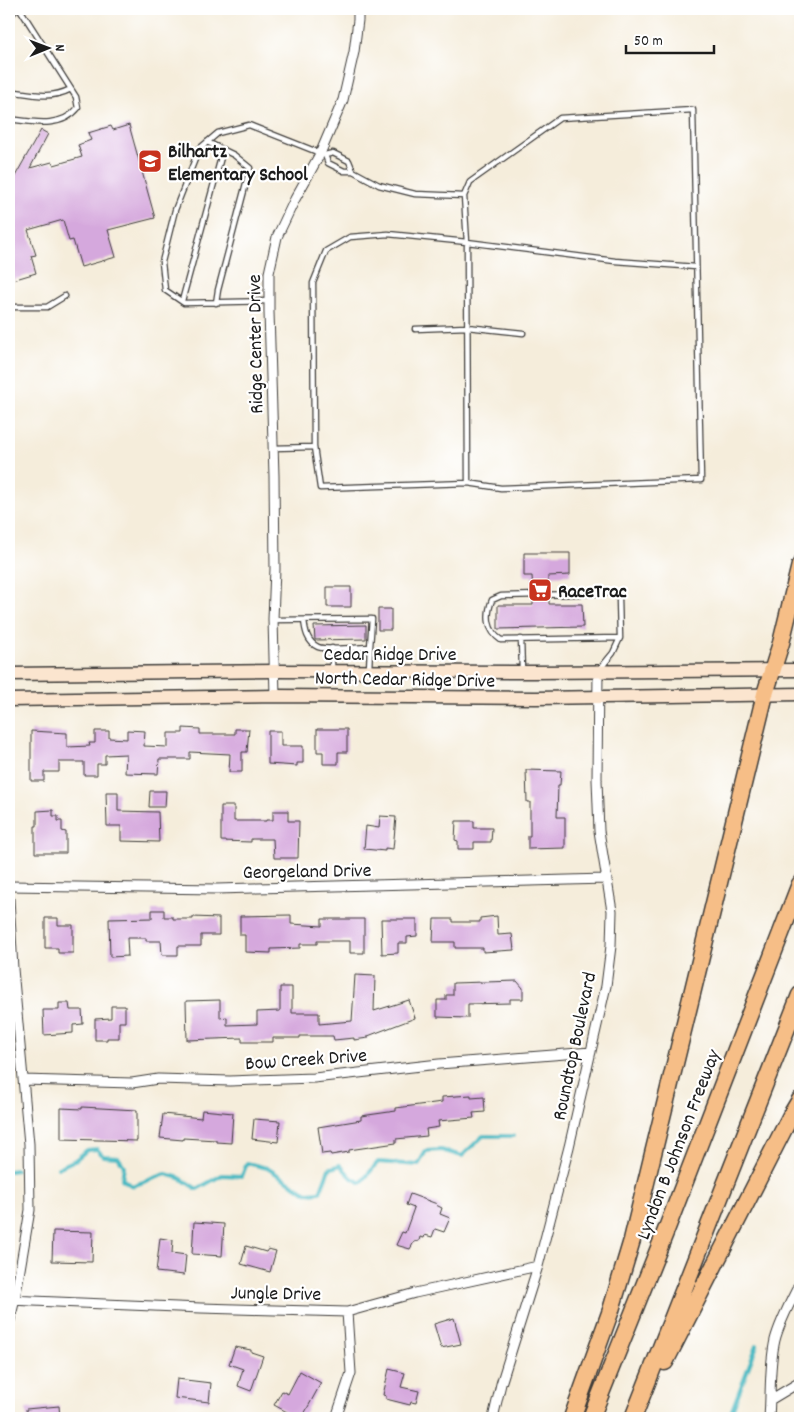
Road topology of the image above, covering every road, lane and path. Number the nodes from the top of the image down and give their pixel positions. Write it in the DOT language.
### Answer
graph roads {
  1 [pos="14,9"];
  2 [pos="20,9"];
  3 [pos="358,9"];
  4 [pos="9,14"];
  5 [pos="71,89"];
  6 [pos="9,91"];
  7 [pos="9,119"];
  8 [pos="207,142"];
  9 [pos="224,150"];
  10 [pos="322,155"];
  11 [pos="353,172"];
  12 [pos="464,196"];
  13 [pos="467,242"];
  14 [pos="696,267"];
  15 [pos="66,296"];
  16 [pos="268,301"];
  17 [pos="182,302"];
  18 [pos="216,303"];
  19 [pos="9,308"];
  20 [pos="467,328"];
  21 [pos="416,329"];
  22 [pos="523,332"];
  23 [pos="314,447"];
  24 [pos="273,448"];
  25 [pos="468,483"];
  26 [pos="800,565"];
  27 [pos="273,620"];
  28 [pos="304,620"];
  29 [pos="620,638"];
  30 [pos="521,639"];
  31 [pos="370,647"];
  32 [pos="332,648"];
  33 [pos="800,670"];
  34 [pos="276,671"];
  35 [pos="332,671"];
  36 [pos="369,671"];
  37 [pos="598,671"];
  38 [pos="771,671"];
  39 [pos="522,672"];
  40 [pos="9,674"];
  41 [pos="764,694"];
  42 [pos="800,694"];
  43 [pos="275,696"];
  44 [pos="598,696"];
  45 [pos="9,700"];
  46 [pos="606,879"];
  47 [pos="800,884"];
  48 [pos="9,886"];
  49 [pos="9,898"];
  50 [pos="800,994"];
  51 [pos="591,1052"];
  52 [pos="23,1080"];
  53 [pos="800,1100"];
  54 [pos="538,1266"];
  55 [pos="800,1283"];
  56 [pos="12,1299"];
  57 [pos="347,1312"];
  58 [pos="9,1324"];
  59 [pos="800,1382"];
  60 [pos="770,1400"];
  61 [pos="336,1418"];
  62 [pos="493,1418"];
  63 [pos="572,1418"];
  64 [pos="591,1418"];
  65 [pos="635,1418"];
  66 [pos="769,1418"];
  1 -- 4 [label="street"];
  2 -- 5 [label="lane"];
  3 -- 10 [label="street, Ridge Center Drive"];
  5 -- 6 [label="lane"];
  5 -- 7 [label="lane"];
  8 -- 9 [label="lane"];
  8 -- 10 [label="lane"];
  8 -- 17 [label="lane"];
  9 -- 17 [label="lane"];
  9 -- 18 [label="lane"];
  10 -- 11 [label="lane"];
  10 -- 11 [label="lane"];
  10 -- 16 [label="street, Ridge Center Drive"];
  11 -- 12 [label="lane"];
  12 -- 13 [label="lane"];
  12 -- 14 [label="lane"];
  13 -- 14 [label="lane"];
  13 -- 20 [label="lane"];
  13 -- 23 [label="lane"];
  14 -- 25 [label="lane"];
  15 -- 19 [label="lane"];
  16 -- 18 [label="lane"];
  16 -- 24 [label="street, Ridge Center Drive"];
  17 -- 18 [label="lane"];
  20 -- 21 [label="lane"];
  20 -- 22 [label="lane"];
  20 -- 25 [label="lane"];
  23 -- 24 [label="lane"];
  23 -- 25 [label="lane"];
  24 -- 27 [label="street, Ridge Center Drive"];
  26 -- 38 [label="highway"];
  27 -- 28 [label="lane"];
  27 -- 34 [label="street, Ridge Center Drive"];
  28 -- 31 [label="lane"];
  28 -- 32 [label="lane"];
  29 -- 30 [label="lane"];
  29 -- 30 [label="lane"];
  29 -- 37 [label="lane"];
  30 -- 39 [label="lane"];
  31 -- 32 [label="lane"];
  31 -- 36 [label="lane"];
  32 -- 35 [label="lane"];
  33 -- 38 [label="main road"];
  34 -- 35 [label="main road, Cedar Ridge Drive"];
  34 -- 40 [label="main road, Cedar Ridge Drive"];
  34 -- 43 [label="street, Ridge Center Drive"];
  35 -- 36 [label="main road, Cedar Ridge Drive"];
  36 -- 39 [label="main road, Cedar Ridge Drive"];
  37 -- 38 [label="main road, Cedar Ridge Drive"];
  37 -- 39 [label="main road, Cedar Ridge Drive"];
  37 -- 44 [label="street, Roundtop Boulevard"];
  38 -- 41 [label="highway"];
  41 -- 42 [label="main road, North Cedar Ridge Drive"];
  41 -- 44 [label="main road, North Cedar Ridge Drive"];
  41 -- 63 [label="highway"];
  43 -- 44 [label="main road, North Cedar Ridge Drive"];
  43 -- 45 [label="main road, North Cedar Ridge Drive"];
  44 -- 46 [label="street, Roundtop Boulevard"];
  46 -- 48 [label="street, Georgeland Drive"];
  46 -- 51 [label="street, Roundtop Boulevard"];
  47 -- 64 [label="highway, Lyndon B Johnson Freeway"];
  49 -- 52 [label="street"];
  50 -- 65 [label="highway"];
  51 -- 52 [label="street, Bow Creek Drive"];
  51 -- 54 [label="street, Roundtop Boulevard"];
  52 -- 56 [label="street"];
  53 -- 65 [label="highway"];
  54 -- 57 [label="street, Jungle Drive"];
  54 -- 62 [label="street, Roundtop Boulevard"];
  55 -- 60 [label="street"];
  56 -- 57 [label="street, Jungle Drive"];
  56 -- 58 [label="street"];
  57 -- 61 [label="street"];
  59 -- 60 [label="street"];
  60 -- 66 [label="street"];
}
